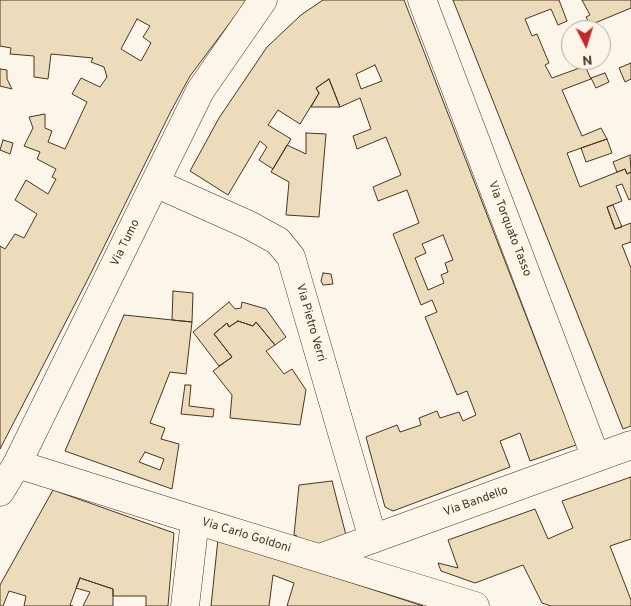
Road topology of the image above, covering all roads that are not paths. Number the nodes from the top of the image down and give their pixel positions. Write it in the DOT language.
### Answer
graph roads {
  1 [pos="263,0"];
  2 [pos="422,0"];
  3 [pos="154,183"];
  4 [pos="631,445"];
  5 [pos="596,458"];
  6 [pos="17,464"];
  7 [pos="0,492"];
  8 [pos="195,520"];
  9 [pos="373,539"];
  10 [pos="320,558"];
  11 [pos="185,606"];
  12 [pos="475,606"];
  1 -- 3 [label="street, Via Tumo"];
  2 -- 5 [label="street, Via Torquato Tasso"];
  3 -- 6 [label="street, Via Tumo"];
  3 -- 9 [label="street, Via Pietro Verri"];
  4 -- 5 [label="street, Via Bandello"];
  5 -- 9 [label="street, Via Bandello"];
  6 -- 7 [label="street, Via Tumo"];
  6 -- 8 [label="street, Via Carlo Goldoni"];
  8 -- 10 [label="street, Via Carlo Goldoni"];
  8 -- 11 [label="street"];
  9 -- 10 [label="street, Via Bandello"];
  10 -- 12 [label="street, Via Carlo Goldoni"];
}
